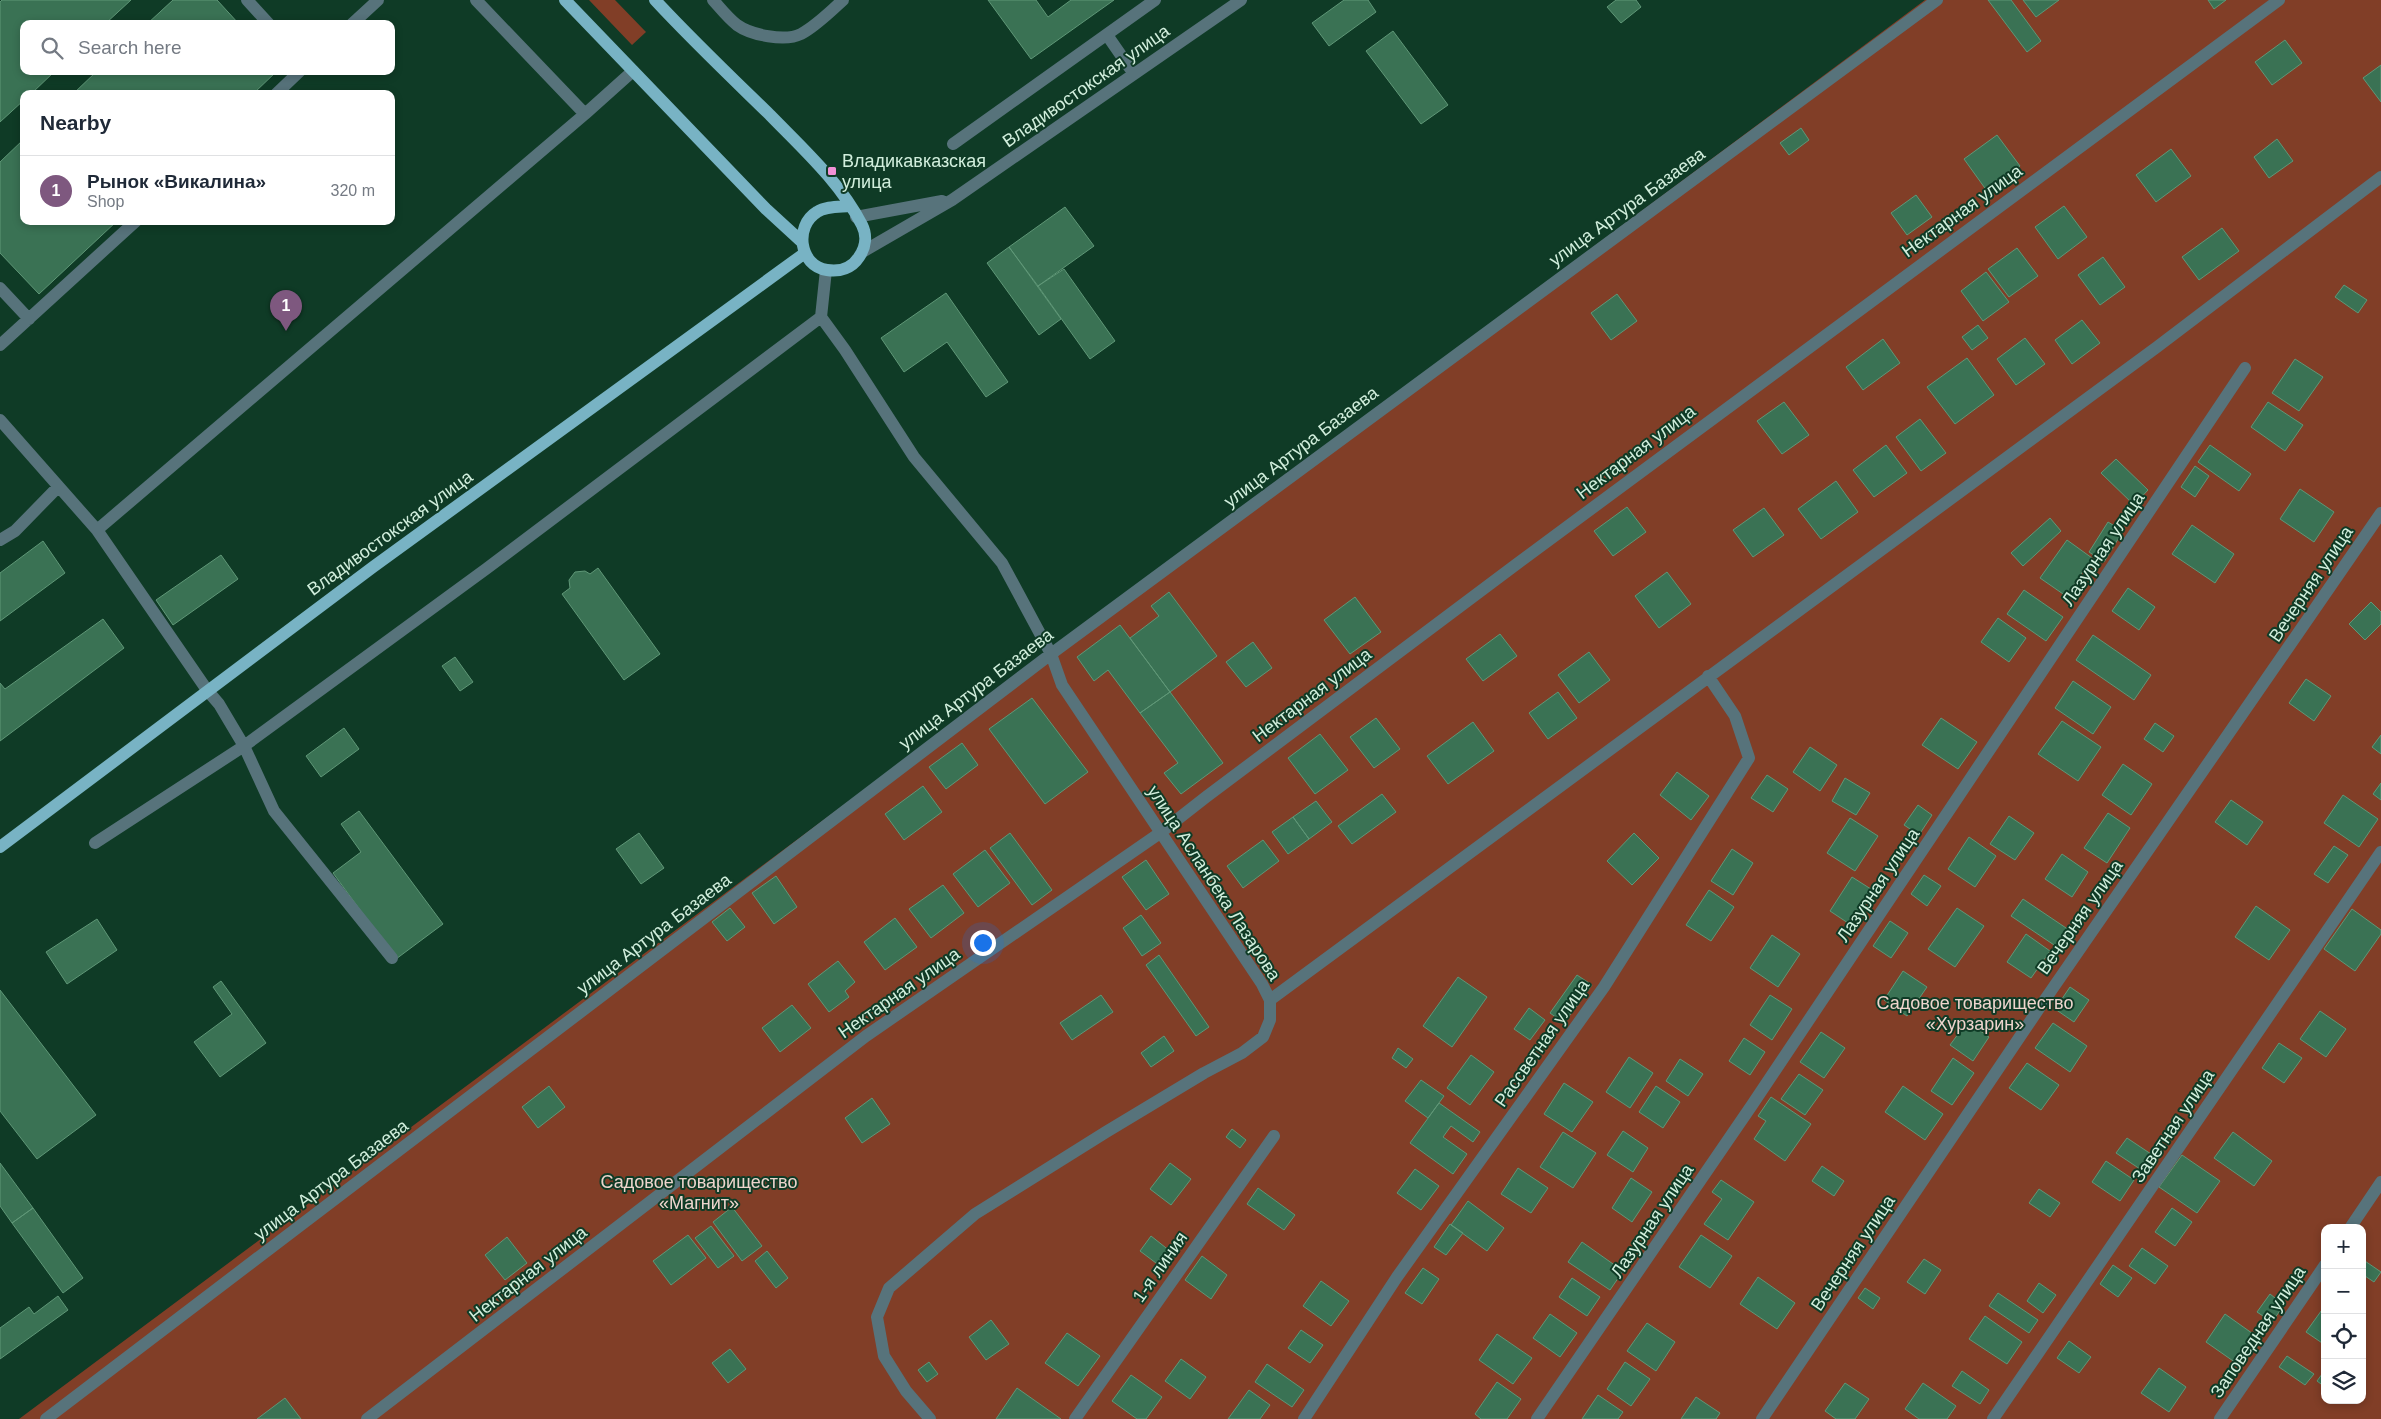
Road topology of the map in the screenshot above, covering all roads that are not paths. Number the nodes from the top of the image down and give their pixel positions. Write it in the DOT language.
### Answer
graph roads {
  1 [pos="247,0"];
  2 [pos="378,0"];
  3 [pos="476,0"];
  4 [pos="565,0"];
  5 [pos="656,0"];
  6 [pos="713,0"];
  7 [pos="843,0"];
  8 [pos="1155,0"];
  9 [pos="1241,0"];
  10 [pos="1937,0"];
  11 [pos="2279,0"];
  12 [pos="265,20"];
  13 [pos="356,20"];
  14 [pos="1107,35"];
  15 [pos="633,71"];
  16 [pos="1134,74"];
  17 [pos="296,75"];
  18 [pos="280,90"];
  19 [pos="585,114"];
  20 [pos="953,144"];
  21 [pos="2381,177"];
  22 [pos="952,200"];
  23 [pos="853,211"];
  24 [pos="132,225"];
  25 [pos="803,248"];
  26 [pos="864,251"];
  27 [pos="826,270"];
  28 [pos="0,288"];
  29 [pos="821,317"];
  30 [pos="28,319"];
  31 [pos="0,345"];
  32 [pos="2245,368"];
  33 [pos="0,420"];
  34 [pos="58,486"];
  35 [pos="2381,513"];
  36 [pos="97,530"];
  37 [pos="0,540"];
  38 [pos="1051,654"];
  39 [pos="1708,676"];
  40 [pos="207,690"];
  41 [pos="244,746"];
  42 [pos="1160,833"];
  43 [pos="95,843"];
  44 [pos="0,847"];
  45 [pos="2381,852"];
  46 [pos="392,958"];
  47 [pos="1270,1000"];
  48 [pos="1274,1136"];
  49 [pos="2381,1182"];
  50 [pos="2353,1224"];
  51 [pos="2322,1269"];
  52 [pos="46,1419"];
  53 [pos="367,1419"];
  54 [pos="930,1419"];
  55 [pos="1076,1419"];
  56 [pos="1304,1419"];
  57 [pos="1537,1419"];
  58 [pos="1762,1419"];
  59 [pos="1993,1419"];
  60 [pos="2220,1419"];
  1 -- 12 [label="street"];
  2 -- 13 [label="street"];
  3 -- 19 [label="street"];
  4 -- 15 [label="main road"];
  5 -- 23 [label="main road"];
  6 -- 7 [label="street"];
  8 -- 14 [label="street"];
  9 -- 16 [label="street, Владивостокская улица"];
  10 -- 38 [label="street, улица Артура Базаева"];
  11 -- 42 [label="street, Нектарная улица"];
  14 -- 16 [label="street"];
  14 -- 20 [label="street"];
  15 -- 19 [label="street"];
  15 -- 25 [label="main road"];
  16 -- 22 [label="street, Владивостокская улица"];
  17 -- 18 [label="street"];
  19 -- 36 [label="street"];
  21 -- 39 [label="street"];
  22 -- 23 [label="street, Владивостокская улица"];
  22 -- 26 [label="street, Владивостокская улица"];
  23 -- 25 [label="main road, Владивостокская улица"];
  23 -- 26 [label="main road"];
  24 -- 30 [label="street"];
  25 -- 27 [label="main road"];
  25 -- 40 [label="main road, Владивостокская улица"];
  26 -- 27 [label="main road, Владивостокская улица"];
  27 -- 29 [label="street"];
  28 -- 30 [label="street"];
  29 -- 38 [label="street, улица Асланбека Лазарова"];
  29 -- 41 [label="street"];
  30 -- 31 [label="street"];
  32 -- 57 [label="street, Лазурная улица"];
  33 -- 34 [label="street"];
  34 -- 36 [label="street"];
  34 -- 37 [label="street"];
  35 -- 58 [label="street, Вечерняя улица"];
  36 -- 40 [label="street"];
  38 -- 42 [label="street, улица Асланбека Лазарова"];
  38 -- 52 [label="street, улица Артура Базаева"];
  39 -- 47 [label="street"];
  39 -- 56 [label="street, Рассветная улица"];
  40 -- 41 [label="street"];
  40 -- 44 [label="main road, Владивостокская улица"];
  41 -- 43 [label="street"];
  41 -- 46 [label="street"];
  42 -- 47 [label="street, улица Асланбека Лазарова"];
  42 -- 53 [label="street, Нектарная улица"];
  45 -- 59 [label="street, Заветная улица"];
  47 -- 54 [label="street, улица Асланбека Лазарова"];
  48 -- 55 [label="street, 1-я линия"];
  49 -- 50 [label="street"];
  51 -- 60 [label="street, Заповедная улица"];
}
